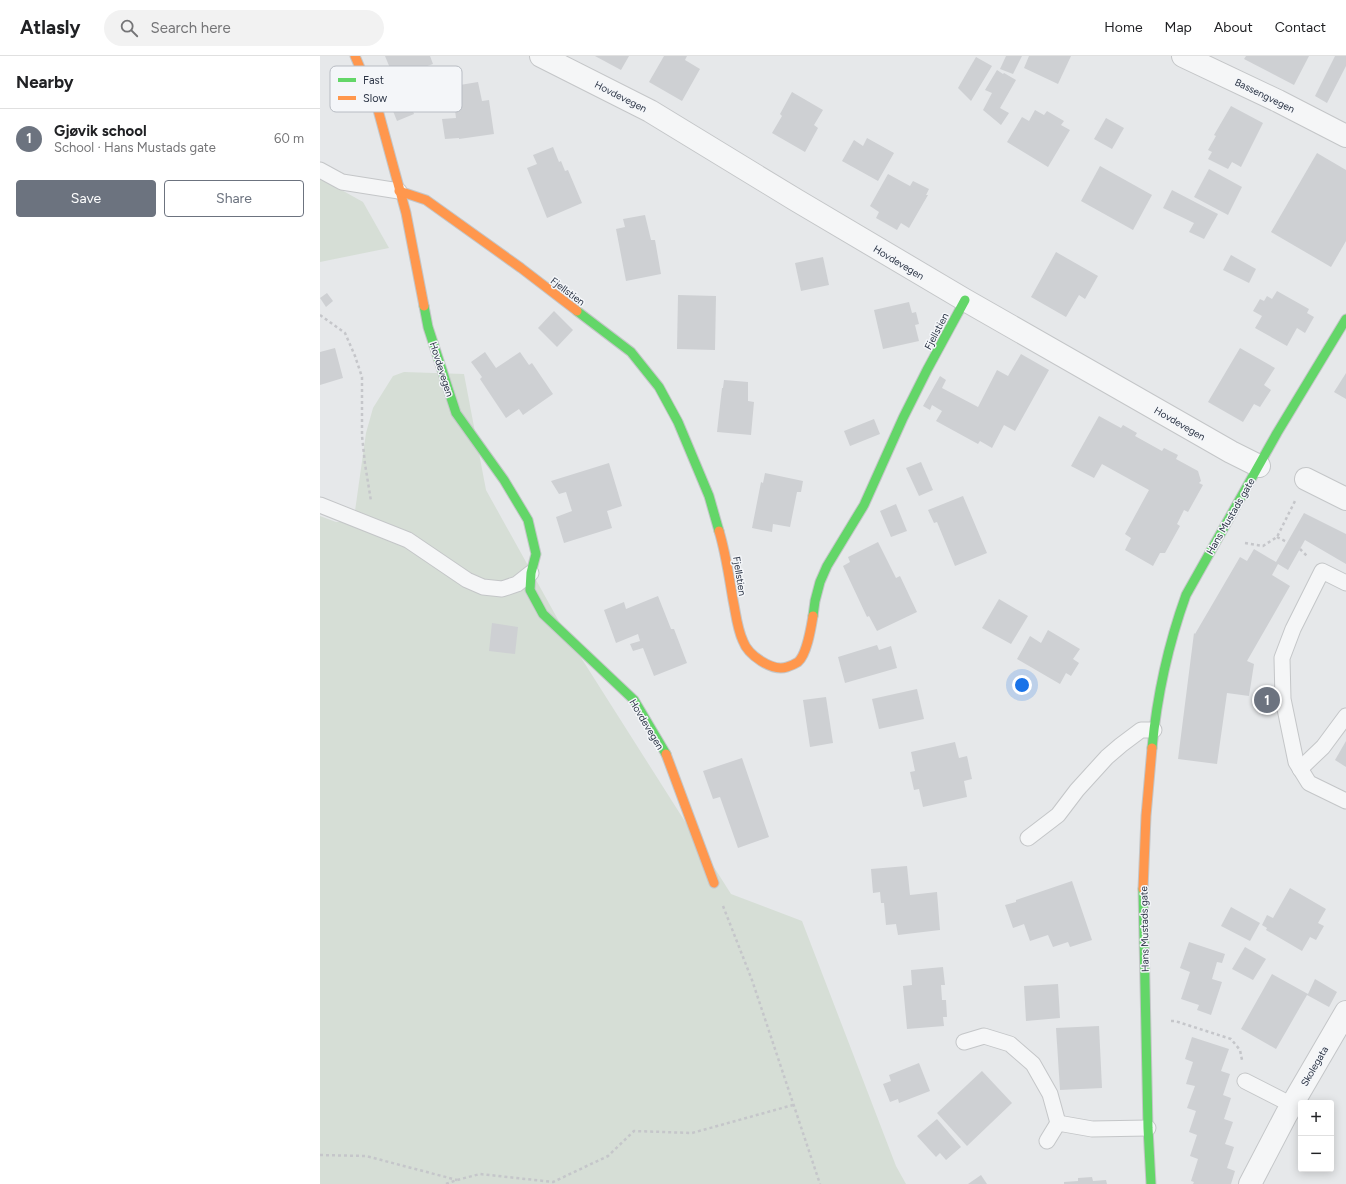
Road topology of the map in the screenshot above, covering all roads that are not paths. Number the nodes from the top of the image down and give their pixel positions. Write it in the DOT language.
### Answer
graph roads {
  1 [pos="355,56"];
  2 [pos="541,56"];
  3 [pos="1183,56"];
  4 [pos="359,66"];
  5 [pos="379,112"];
  6 [pos="1346,136"];
  7 [pos="320,170"];
  8 [pos="399,191"];
  9 [pos="965,300"];
  10 [pos="1346,319"];
  11 [pos="1259,466"];
  12 [pos="1306,479"];
  13 [pos="1346,499"];
  14 [pos="320,505"];
  15 [pos="531,574"];
  16 [pos="1346,583"];
  17 [pos="1346,716"];
  18 [pos="1154,730"];
  19 [pos="1300,769"];
  20 [pos="1346,802"];
  21 [pos="1028,838"];
  22 [pos="714,883"];
  23 [pos="1346,1012"];
  24 [pos="964,1042"];
  25 [pos="1245,1081"];
  26 [pos="1292,1106"];
  27 [pos="1058,1123"];
  28 [pos="1148,1128"];
  29 [pos="1047,1141"];
  30 [pos="1151,1184"];
  31 [pos="1250,1184"];
  1 -- 4 [label="street, Hovdevegen"];
  2 -- 9 [label="street, Hovdevegen"];
  3 -- 6 [label="street, Bassengvegen"];
  5 -- 8 [label="street, Hovdevegen"];
  7 -- 8 [label="lane"];
  8 -- 9 [label="street, Fjellstien"];
  8 -- 15 [label="street, Hovdevegen"];
  9 -- 11 [label="street, Hovdevegen"];
  10 -- 11 [label="street, Hans Mustads gate"];
  11 -- 18 [label="street, Hans Mustads gate"];
  12 -- 13 [label="street"];
  14 -- 15 [label="lane"];
  15 -- 22 [label="street, Hovdevegen"];
  16 -- 19 [label="lane"];
  17 -- 19 [label="lane"];
  18 -- 21 [label="lane"];
  18 -- 28 [label="street, Hans Mustads gate"];
  19 -- 20 [label="lane"];
  23 -- 26 [label="street, Skolegata"];
  24 -- 27 [label="lane"];
  25 -- 26 [label="lane"];
  26 -- 31 [label="street, Skolegata"];
  27 -- 28 [label="lane"];
  27 -- 29 [label="lane"];
  28 -- 30 [label="street, Hans Mustads gate"];
}
